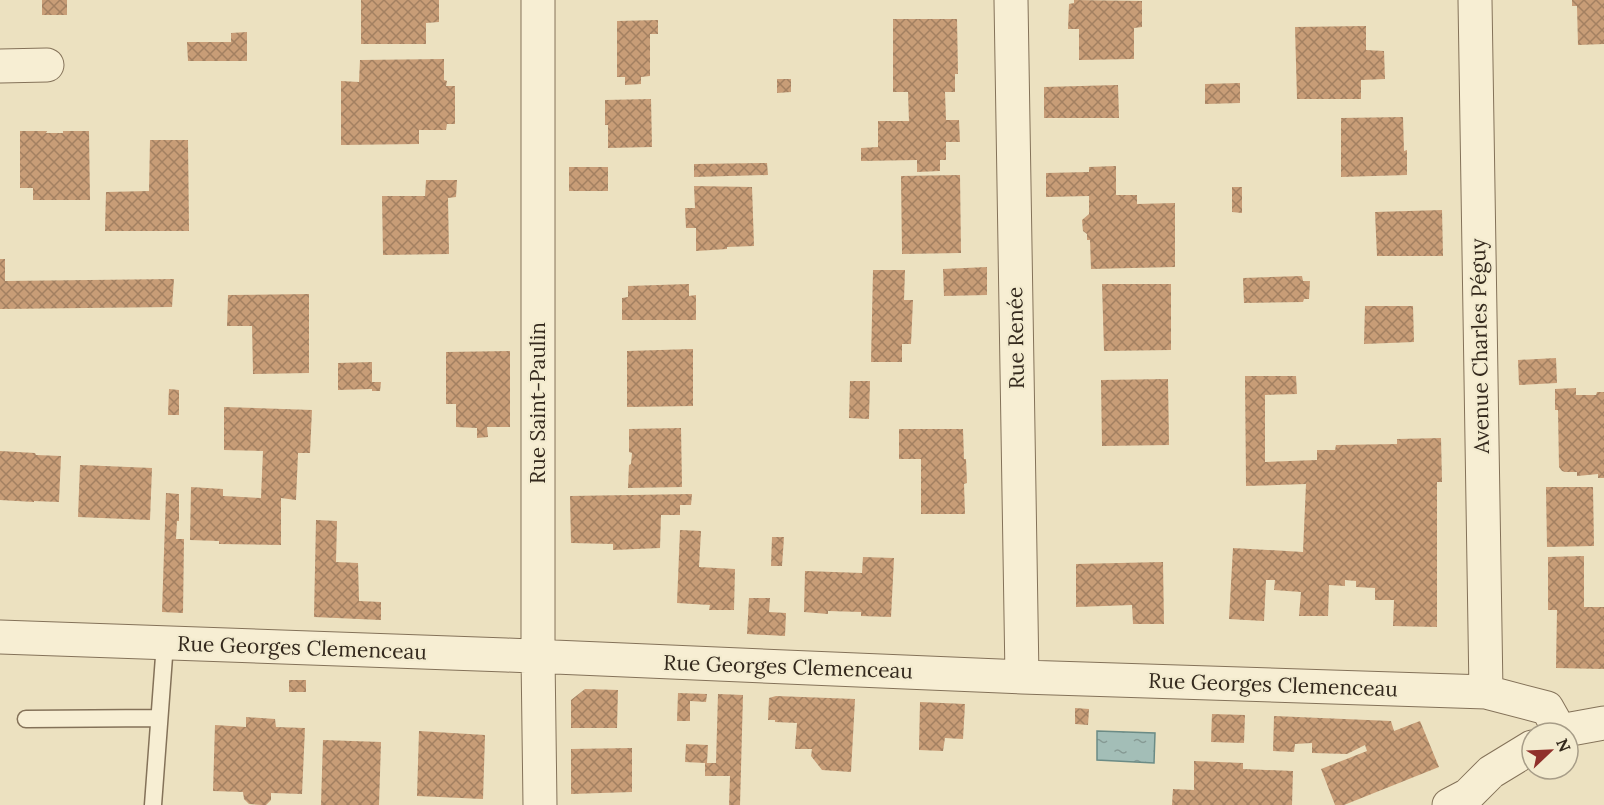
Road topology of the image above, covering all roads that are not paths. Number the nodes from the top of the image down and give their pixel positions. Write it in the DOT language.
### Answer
graph roads {
  1 [pos="538,0"];
  2 [pos="1011,0"];
  3 [pos="1475,0"];
  4 [pos="47,65"];
  5 [pos="0,66"];
  6 [pos="0,637"];
  7 [pos="165,643"];
  8 [pos="538,656"];
  9 [pos="1022,677"];
  10 [pos="1486,692"];
  11 [pos="159,718"];
  12 [pos="26,719"];
  13 [pos="1548,721"];
  14 [pos="1604,723"];
  15 [pos="1580,729"];
  16 [pos="1520,754"];
  17 [pos="153,805"];
  18 [pos="540,805"];
  19 [pos="1449,805"];
  1 -- 8 [label="street, Rue Saint-Paulin"];
  2 -- 9 [label="street, Rue Renée"];
  3 -- 10 [label="street, Avenue Charles Péguy"];
  4 -- 5 [label="street"];
  6 -- 7 [label="street, Rue Georges Clemenceau"];
  7 -- 8 [label="street, Rue Georges Clemenceau"];
  7 -- 11 [label="lane"];
  8 -- 9 [label="street, Rue Georges Clemenceau"];
  8 -- 18 [label="street, Rue Saint-Paulin"];
  9 -- 10 [label="street, Rue Georges Clemenceau"];
  10 -- 13 [label="street, Rue Georges Clemenceau"];
  11 -- 12 [label="lane"];
  11 -- 17 [label="lane"];
  14 -- 15 [label="street"];
  16 -- 19 [label="street"];
}
